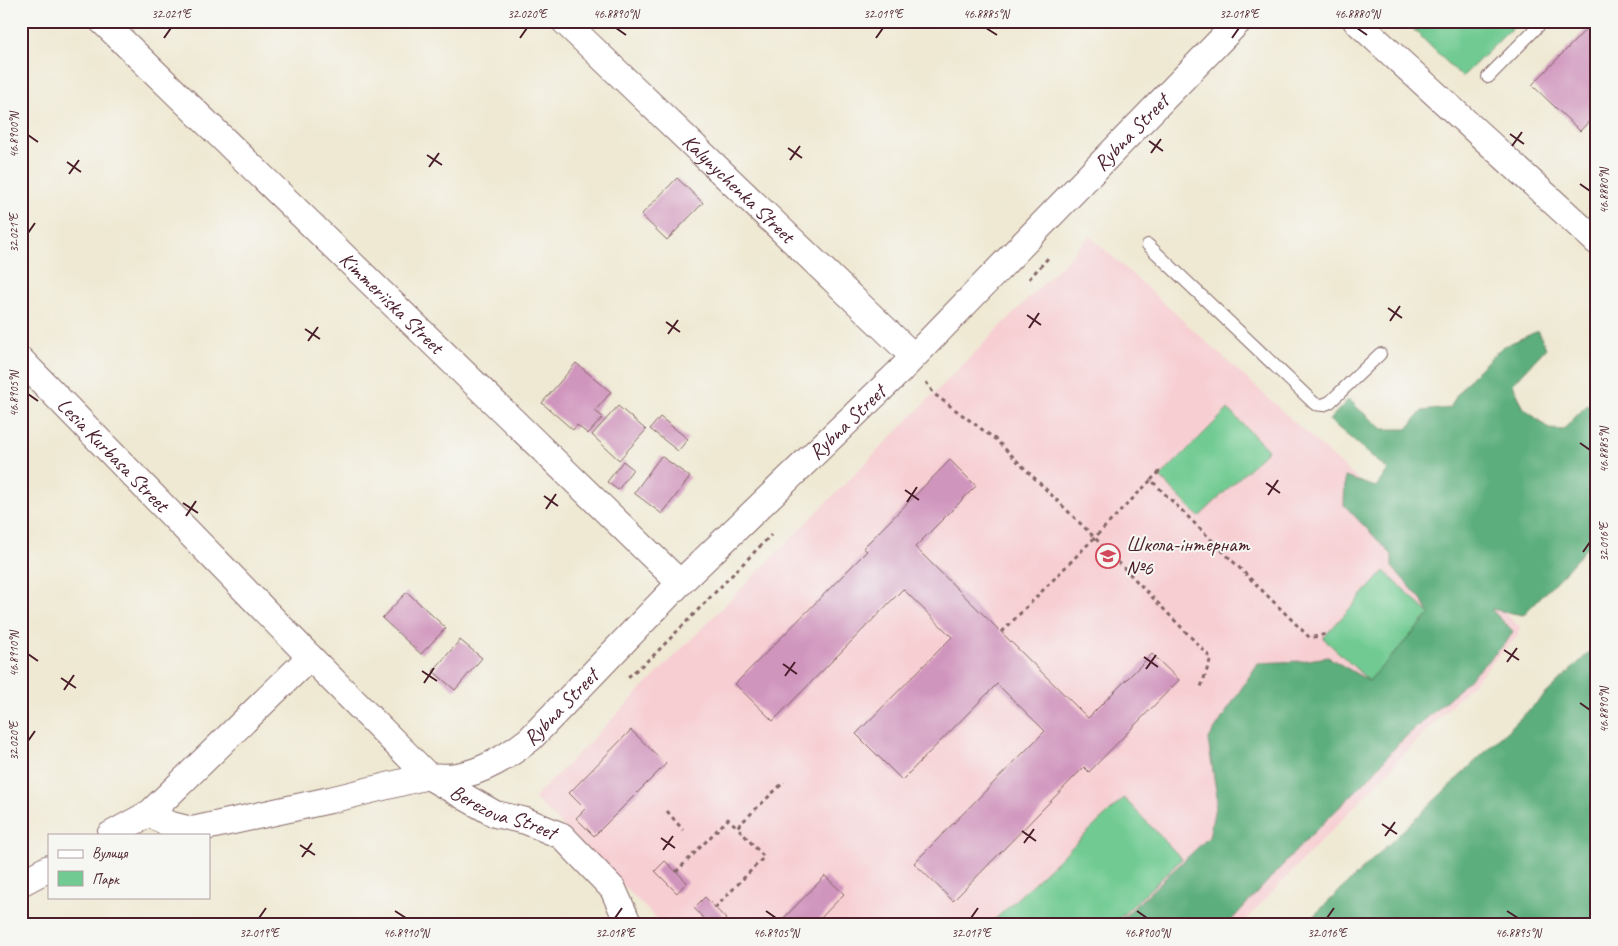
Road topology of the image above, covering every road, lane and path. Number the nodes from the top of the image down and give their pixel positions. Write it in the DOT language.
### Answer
graph roads {
  1 [pos="102,21"];
  2 [pos="564,21"];
  3 [pos="1239,21"];
  4 [pos="1356,21"];
  5 [pos="1543,21"];
  6 [pos="1488,77"];
  7 [pos="1597,242"];
  8 [pos="1148,246"];
  9 [pos="1050,254"];
  10 [pos="1024,283"];
  11 [pos="1380,354"];
  12 [pos="913,356"];
  13 [pos="21,360"];
  14 [pos="921,386"];
  15 [pos="1162,475"];
  16 [pos="1151,480"];
  17 [pos="773,533"];
  18 [pos="1095,538"];
  19 [pos="680,583"];
  20 [pos="1002,632"];
  21 [pos="1326,634"];
  22 [pos="310,657"];
  23 [pos="626,679"];
  24 [pos="1200,690"];
  25 [pos="428,776"];
  26 [pos="784,782"];
  27 [pos="666,811"];
  28 [pos="150,813"];
  29 [pos="737,827"];
  30 [pos="683,830"];
  31 [pos="112,834"];
  32 [pos="48,869"];
  33 [pos="676,872"];
  34 [pos="21,884"];
  35 [pos="715,908"];
  36 [pos="630,924"];
  1 -- 19 [label="street, Kimmeriiska Street"];
  2 -- 12 [label="street, Kalynychenka Street"];
  3 -- 12 [label="street, Rybna Street"];
  4 -- 7 [label="street"];
  5 -- 6 [label="lane"];
  8 -- 11 [label="lane"];
  9 -- 10 [label="path"];
  12 -- 19 [label="street, Rybna Street"];
  13 -- 22 [label="street, Lesia Kurbasa Street"];
  14 -- 18 [label="path"];
  15 -- 16 [label="path"];
  16 -- 18 [label="path"];
  16 -- 21 [label="path"];
  17 -- 23 [label="path"];
  18 -- 20 [label="path"];
  18 -- 24 [label="path"];
  19 -- 25 [label="street, Rybna Street"];
  22 -- 25 [label="street"];
  22 -- 28 [label="street"];
  25 -- 28 [label="street, Rybna Street"];
  25 -- 36 [label="street, Berezova Street"];
  26 -- 29 [label="path"];
  27 -- 30 [label="path"];
  28 -- 31 [label="street"];
  29 -- 33 [label="path"];
  29 -- 35 [label="path"];
  32 -- 34 [label="street"];
}
